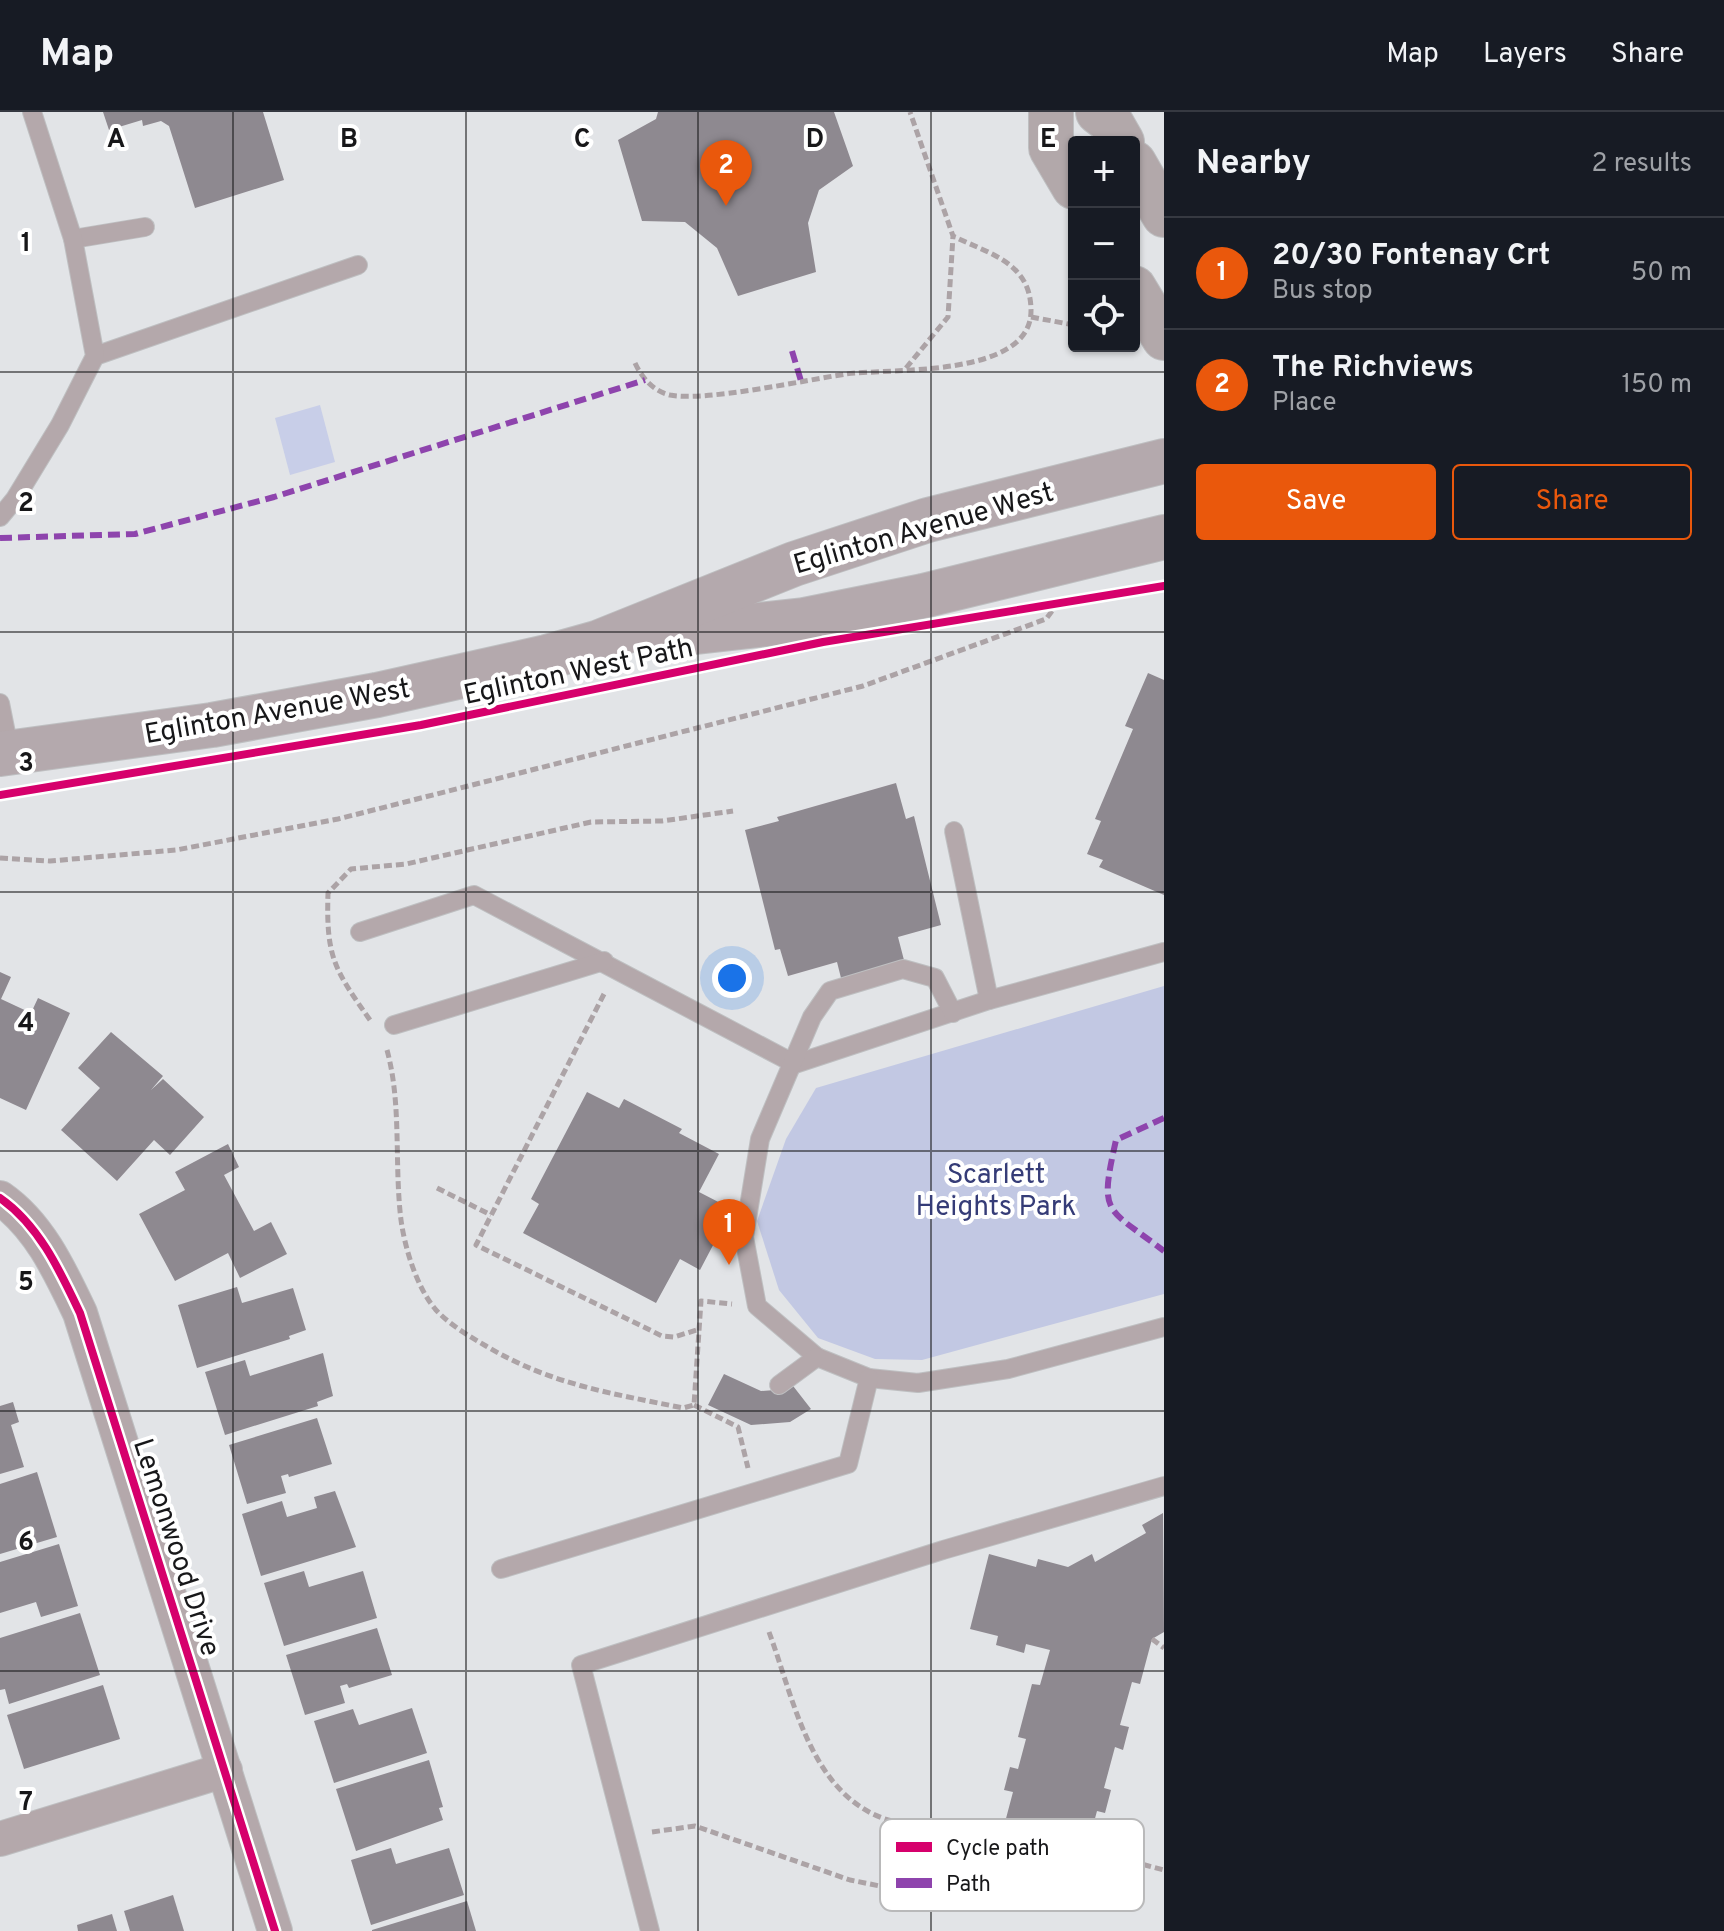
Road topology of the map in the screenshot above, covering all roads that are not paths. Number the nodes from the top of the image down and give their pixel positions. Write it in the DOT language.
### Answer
graph roads {
  1 [pos="32,112"];
  2 [pos="1051,112"];
  3 [pos="1098,112"];
  4 [pos="1119,136"];
  5 [pos="1140,173"];
  6 [pos="1068,177"];
  7 [pos="1164,215"];
  8 [pos="145,227"];
  9 [pos="73,239"];
  10 [pos="358,265"];
  11 [pos="1140,298"];
  12 [pos="1164,338"];
  13 [pos="95,356"];
  14 [pos="1164,461"];
  15 [pos="0,517"];
  16 [pos="1164,537"];
  17 [pos="597,643"];
  18 [pos="0,703"];
  19 [pos="5,754"];
  20 [pos="954,831"];
  21 [pos="360,932"];
  22 [pos="1164,952"];
  23 [pos="610,965"];
  24 [pos="989,1000"];
  25 [pos="953,1013"];
  26 [pos="385,1031"];
  27 [pos="795,1064"];
  28 [pos="0,1198"];
  29 [pos="1164,1327"];
  30 [pos="817,1357"];
  31 [pos="869,1378"];
  32 [pos="779,1385"];
  33 [pos="1164,1486"];
  34 [pos="501,1569"];
  35 [pos="225,1770"];
  36 [pos="0,1839"];
  37 [pos="275,1931"];
  38 [pos="650,1931"];
  1 -- 9 [label="lane"];
  2 -- 6 [label="main road"];
  3 -- 4 [label="main road"];
  5 -- 7 [label="main road"];
  8 -- 9 [label="lane"];
  9 -- 13 [label="lane"];
  10 -- 13 [label="lane"];
  11 -- 12 [label="main road"];
  13 -- 15 [label="lane"];
  14 -- 17 [label="main road, Eglinton Avenue West"];
  16 -- 17 [label="main road, Eglinton Avenue West"];
  17 -- 19 [label="main road, Eglinton Avenue West"];
  18 -- 19 [label="lane"];
  20 -- 24 [label="lane"];
  21 -- 23 [label="lane"];
  22 -- 24 [label="lane"];
  23 -- 26 [label="lane"];
  23 -- 27 [label="lane"];
  24 -- 25 [label="lane"];
  25 -- 27 [label="lane"];
  25 -- 27 [label="lane"];
  27 -- 30 [label="lane"];
  28 -- 35 [label="street, Lemonwood Drive"];
  29 -- 31 [label="lane"];
  30 -- 31 [label="lane"];
  30 -- 32 [label="lane"];
  31 -- 34 [label="lane"];
  33 -- 38 [label="lane"];
  35 -- 36 [label="street"];
  35 -- 37 [label="street, Lemonwood Drive"];
}
